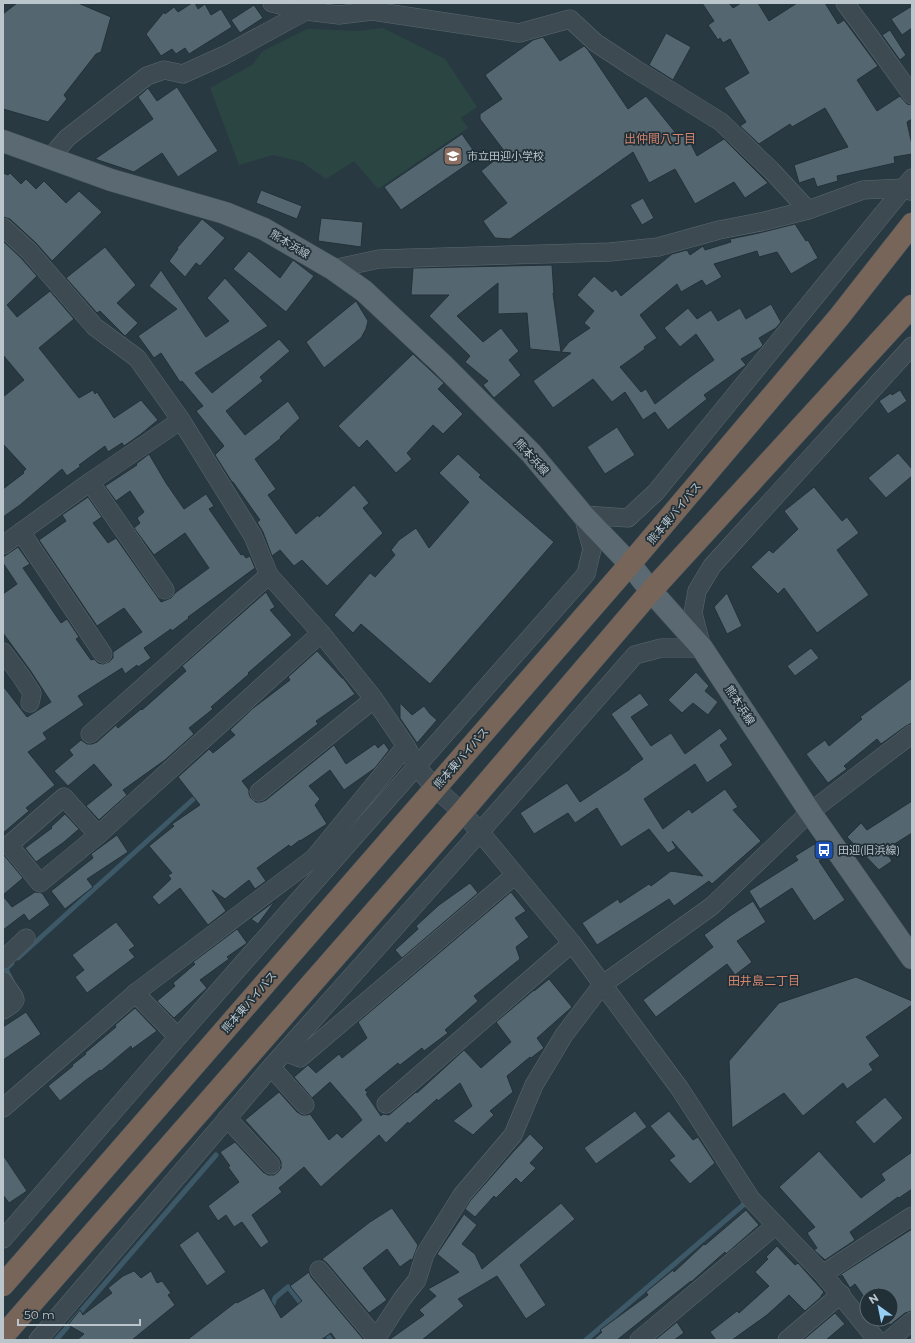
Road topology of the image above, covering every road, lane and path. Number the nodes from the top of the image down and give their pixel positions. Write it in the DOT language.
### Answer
graph roads {
  1 [pos="272,3"];
  2 [pos="845,3"];
  3 [pos="376,7"];
  4 [pos="306,11"];
  5 [pos="912,95"];
  6 [pos="3,141"];
  7 [pos="50,158"];
  8 [pos="910,186"];
  9 [pos="808,210"];
  10 [pos="912,224"];
  11 [pos="3,227"];
  12 [pos="333,269"];
  13 [pos="912,306"];
  14 [pos="911,351"];
  15 [pos="180,420"];
  16 [pos="90,482"];
  17 [pos="583,515"];
  18 [pos="20,532"];
  19 [pos="3,545"];
  20 [pos="630,564"];
  21 [pos="269,575"];
  22 [pos="165,590"];
  23 [pos="651,591"];
  24 [pos="321,633"];
  25 [pos="702,648"];
  26 [pos="3,652"];
  27 [pos="103,654"];
  28 [pos="374,699"];
  29 [pos="30,703"];
  30 [pos="90,734"];
  31 [pos="912,734"];
  32 [pos="406,746"];
  33 [pos="417,767"];
  34 [pos="434,788"];
  35 [pos="259,792"];
  36 [pos="462,812"];
  37 [pos="810,812"];
  38 [pos="480,832"];
  39 [pos="98,835"];
  40 [pos="515,875"];
  41 [pos="26,938"];
  42 [pos="572,943"];
  43 [pos="912,958"];
  44 [pos="3,960"];
  45 [pos="3,981"];
  46 [pos="602,984"];
  47 [pos="135,993"];
  48 [pos="3,1010"];
  49 [pos="178,1037"];
  50 [pos="284,1052"];
  51 [pos="271,1067"];
  52 [pos="386,1104"];
  53 [pos="305,1105"];
  54 [pos="3,1108"];
  55 [pos="227,1118"];
  56 [pos="271,1165"];
  57 [pos="912,1216"];
  58 [pos="776,1225"];
  59 [pos="3,1239"];
  60 [pos="319,1270"];
  61 [pos="823,1274"];
  62 [pos="3,1285"];
  63 [pos="841,1294"];
  64 [pos="912,1321"];
  65 [pos="3,1336"];
  66 [pos="375,1339"];
  67 [pos="38,1340"];
  68 [pos="639,1340"];
  69 [pos="787,1340"];
  70 [pos="877,1340"];
  71 [pos="889,1340"];
  1 -- 4 [label="street"];
  2 -- 5 [label="street"];
  3 -- 4 [label="street"];
  3 -- 9 [label="street"];
  4 -- 7 [label="street"];
  6 -- 7 [label="main road, 熊本浜線"];
  7 -- 12 [label="main road, 熊本浜線"];
  8 -- 9 [label="street"];
  8 -- 17 [label="street"];
  9 -- 12 [label="street"];
  10 -- 20 [label="highway, 熊本東バイパス"];
  11 -- 15 [label="street"];
  12 -- 17 [label="main road, 熊本浜線"];
  13 -- 23 [label="highway"];
  14 -- 25 [label="street"];
  15 -- 16 [label="street"];
  15 -- 21 [label="street"];
  16 -- 18 [label="street"];
  16 -- 22 [label="street"];
  17 -- 20 [label="main road, 熊本浜線"];
  17 -- 33 [label="street"];
  18 -- 19 [label="street"];
  18 -- 27 [label="street"];
  20 -- 23 [label="main road, 熊本浜線"];
  20 -- 34 [label="highway, 熊本東バイパス"];
  21 -- 24 [label="street"];
  21 -- 30 [label="street"];
  23 -- 25 [label="main road, 熊本浜線"];
  23 -- 36 [label="highway"];
  24 -- 28 [label="street"];
  24 -- 39 [label="street"];
  25 -- 37 [label="main road, 熊本浜線"];
  25 -- 38 [label="street"];
  26 -- 29 [label="street"];
  28 -- 32 [label="street"];
  28 -- 35 [label="street"];
  31 -- 37 [label="street"];
  32 -- 33 [label="street"];
  32 -- 47 [label="street"];
  33 -- 34 [label="street"];
  33 -- 49 [label="street"];
  34 -- 36 [label="street"];
  34 -- 62 [label="highway, 熊本東バイパス"];
  36 -- 38 [label="street"];
  36 -- 65 [label="highway"];
  37 -- 43 [label="main road, 熊本浜線"];
  37 -- 46 [label="street"];
  38 -- 40 [label="street"];
  38 -- 50 [label="street"];
  39 -- 39 [label="street"];
  40 -- 42 [label="street"];
  40 -- 50 [label="street"];
  41 -- 44 [label="street"];
  42 -- 46 [label="street"];
  42 -- 52 [label="street"];
  45 -- 48 [label="street"];
  46 -- 58 [label="street"];
  46 -- 66 [label="street"];
  47 -- 49 [label="street"];
  47 -- 54 [label="street"];
  49 -- 59 [label="street"];
  50 -- 51 [label="street"];
  51 -- 53 [label="street"];
  51 -- 55 [label="street"];
  55 -- 56 [label="street"];
  55 -- 67 [label="street"];
  57 -- 61 [label="street"];
  58 -- 61 [label="street"];
  58 -- 68 [label="street"];
  60 -- 66 [label="street"];
  61 -- 63 [label="street"];
  63 -- 69 [label="street"];
  63 -- 70 [label="street"];
  64 -- 71 [label="street"];
}
